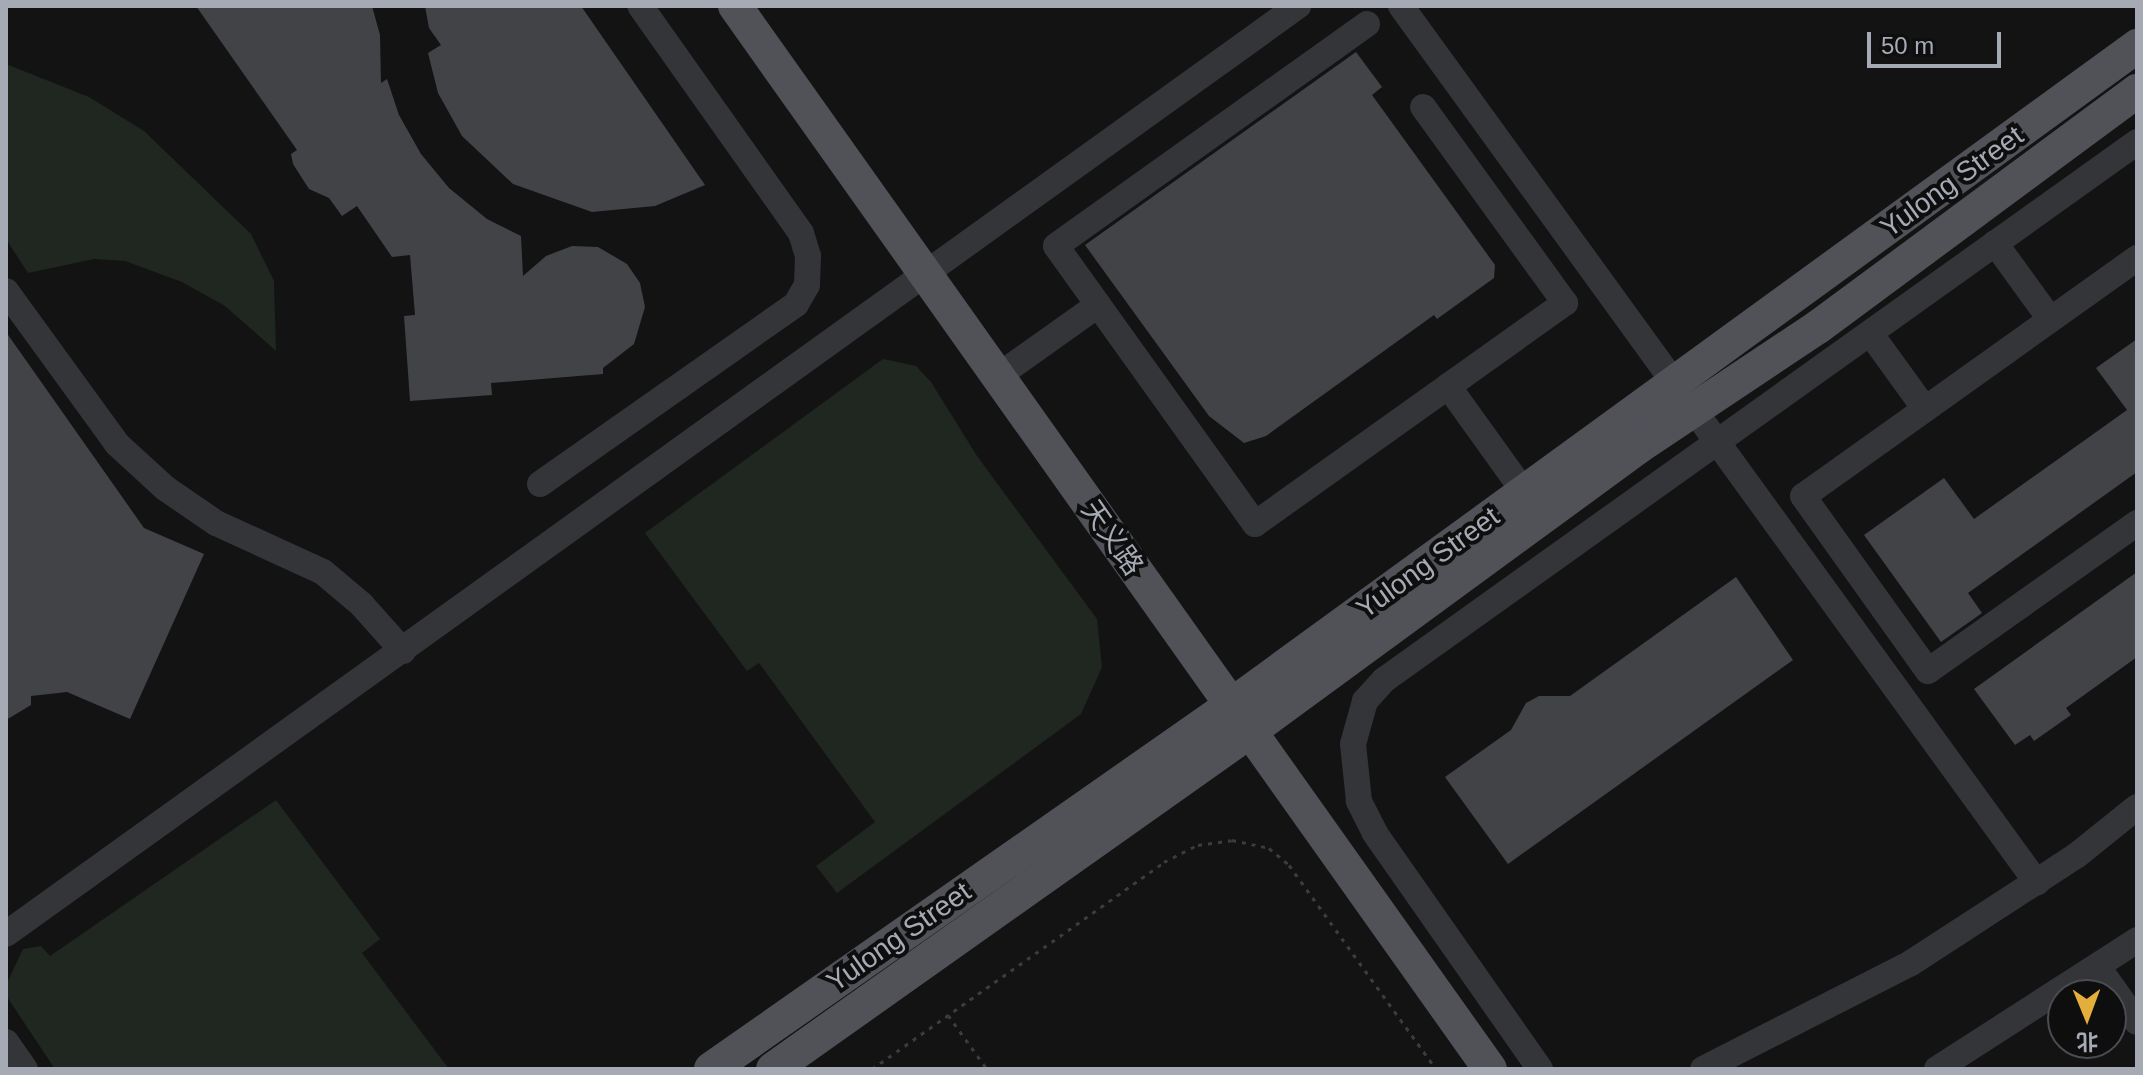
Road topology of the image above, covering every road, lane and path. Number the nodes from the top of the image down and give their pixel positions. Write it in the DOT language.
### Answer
graph roads {
  1 [pos="640,6"];
  2 [pos="735,6"];
  3 [pos="1298,6"];
  4 [pos="1401,6"];
  5 [pos="1367,24"];
  6 [pos="2137,46"];
  7 [pos="2137,91"];
  8 [pos="1423,107"];
  9 [pos="2137,142"];
  10 [pos="1995,243"];
  11 [pos="2137,258"];
  12 [pos="927,276"];
  13 [pos="6,291"];
  14 [pos="1098,305"];
  15 [pos="2050,319"];
  16 [pos="1870,333"];
  17 [pos="998,376"];
  18 [pos="1448,386"];
  19 [pos="1684,398"];
  20 [pos="1925,409"];
  21 [pos="1716,443"];
  22 [pos="540,484"];
  23 [pos="1525,493"];
  24 [pos="2137,523"];
  25 [pos="403,651"];
  26 [pos="1240,719"];
  27 [pos="2137,807"];
  28 [pos="2037,883"];
  29 [pos="6,934"];
  30 [pos="2137,940"];
  31 [pos="2098,967"];
  32 [pos="948,1015"];
  33 [pos="2137,1022"];
  34 [pos="6,1042"];
  35 [pos="25,1069"];
  36 [pos="711,1069"];
  37 [pos="773,1069"];
  38 [pos="872,1069"];
  39 [pos="987,1069"];
  40 [pos="1436,1069"];
  41 [pos="1490,1069"];
  42 [pos="1540,1069"];
  43 [pos="1703,1069"];
  44 [pos="1937,1069"];
  1 -- 22 [label="street"];
  2 -- 12 [label="main road, 天义路"];
  3 -- 12 [label="street"];
  4 -- 19 [label="street"];
  5 -- 14 [label="street"];
  6 -- 19 [label="main road, Yulong Street"];
  7 -- 19 [label="main road, Yulong Street"];
  8 -- 18 [label="street"];
  9 -- 10 [label="street"];
  10 -- 15 [label="street"];
  10 -- 16 [label="street"];
  11 -- 15 [label="street"];
  12 -- 17 [label="main road, 天义路"];
  12 -- 25 [label="street"];
  13 -- 25 [label="street"];
  14 -- 17 [label="street"];
  14 -- 18 [label="street"];
  15 -- 20 [label="street"];
  16 -- 20 [label="street"];
  16 -- 21 [label="street"];
  17 -- 26 [label="main road, 天义路"];
  18 -- 23 [label="street"];
  19 -- 21 [label="street"];
  19 -- 23 [label="main road, Yulong Street"];
  19 -- 26 [label="main road, Yulong Street"];
  20 -- 24 [label="street"];
  21 -- 28 [label="street"];
  21 -- 42 [label="street"];
  23 -- 26 [label="main road, Yulong Street"];
  25 -- 29 [label="street"];
  26 -- 36 [label="main road, Yulong Street"];
  26 -- 37 [label="main road, Yulong Street"];
  26 -- 41 [label="main road, 天义路"];
  27 -- 28 [label="street"];
  28 -- 43 [label="street"];
  30 -- 31 [label="street"];
  31 -- 33 [label="street"];
  31 -- 44 [label="street"];
  32 -- 38 [label="path"];
  32 -- 39 [label="path"];
  32 -- 40 [label="path"];
  34 -- 35 [label="street"];
}
